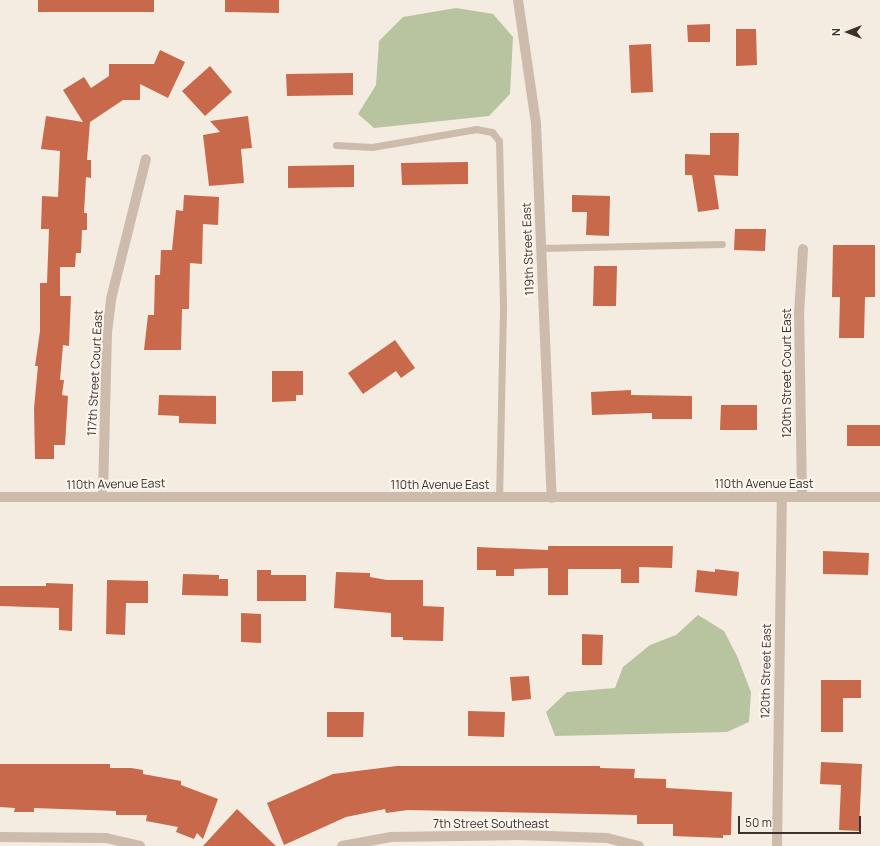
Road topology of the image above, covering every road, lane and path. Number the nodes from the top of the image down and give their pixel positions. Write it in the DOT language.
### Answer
graph roads {
  1 [pos="518,0"];
  2 [pos="336,145"];
  3 [pos="146,159"];
  4 [pos="722,244"];
  5 [pos="541,248"];
  6 [pos="803,249"];
  7 [pos="103,495"];
  8 [pos="0,497"];
  9 [pos="782,497"];
  10 [pos="802,497"];
  11 [pos="880,497"];
  12 [pos="499,498"];
  13 [pos="552,498"];
  14 [pos="0,837"];
  15 [pos="456,841"];
  16 [pos="140,846"];
  17 [pos="342,846"];
  18 [pos="639,846"];
  19 [pos="777,846"];
  1 -- 5 [label="street, 119th Street East"];
  2 -- 12 [label="lane"];
  3 -- 7 [label="street, 117th Street Court East"];
  4 -- 5 [label="lane"];
  5 -- 13 [label="street, 119th Street East"];
  6 -- 10 [label="street, 120th Street Court East"];
  7 -- 8 [label="street, 110th Avenue East"];
  7 -- 12 [label="street, 110th Avenue East"];
  9 -- 10 [label="street, 110th Avenue East"];
  9 -- 13 [label="street, 110th Avenue East"];
  9 -- 19 [label="street, 120th Street East"];
  10 -- 11 [label="street, 110th Avenue East"];
  12 -- 13 [label="street, 110th Avenue East"];
  14 -- 16 [label="street"];
  15 -- 17 [label="street, 7th Street Southeast"];
  15 -- 18 [label="street, 7th Street Southeast"];
}
